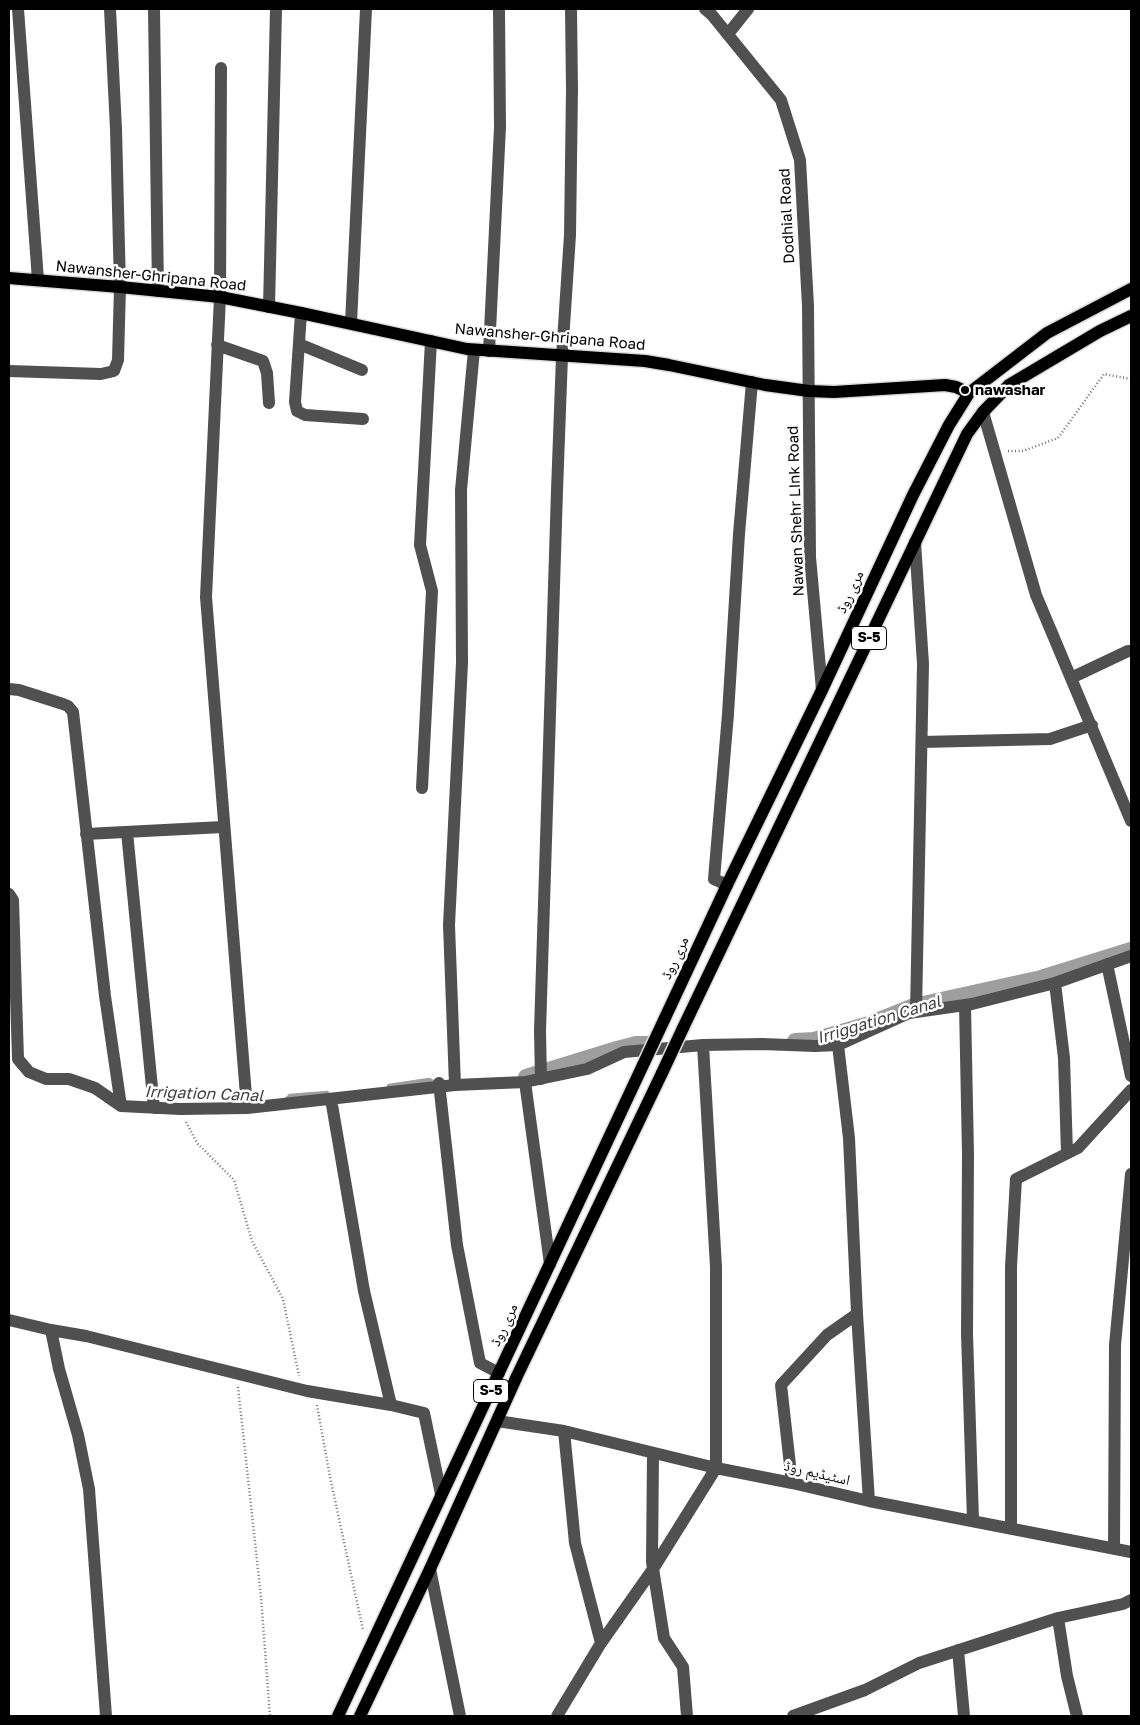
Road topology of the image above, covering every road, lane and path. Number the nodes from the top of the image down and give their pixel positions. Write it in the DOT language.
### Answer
graph roads {
  1 [pos="18,9"];
  2 [pos="110,9"];
  3 [pos="154,9"];
  4 [pos="276,9"];
  5 [pos="366,9"];
  6 [pos="499,9"];
  7 [pos="571,9"];
  8 [pos="705,9"];
  9 [pos="748,9"];
  10 [pos="728,34"];
  11 [pos="222,68"];
  12 [pos="9,278"];
  13 [pos="38,280"];
  14 [pos="120,287"];
  15 [pos="1131,289"];
  16 [pos="158,291"];
  17 [pos="220,297"];
  18 [pos="270,307"];
  19 [pos="301,312"];
  20 [pos="1131,316"];
  21 [pos="351,323"];
  22 [pos="431,341"];
  23 [pos="299,344"];
  24 [pos="217,345"];
  25 [pos="474,350"];
  26 [pos="489,351"];
  27 [pos="562,356"];
  28 [pos="362,370"];
  29 [pos="9,371"];
  30 [pos="1131,379"];
  31 [pos="752,382"];
  32 [pos="809,391"];
  33 [pos="970,394"];
  34 [pos="269,403"];
  35 [pos="982,412"];
  36 [pos="363,419"];
  37 [pos="994,450"];
  38 [pos="915,542"];
  39 [pos="1130,650"];
  40 [pos="1071,678"];
  41 [pos="9,689"];
  42 [pos="822,690"];
  43 [pos="1092,725"];
  44 [pos="922,742"];
  45 [pos="422,788"];
  46 [pos="1131,821"];
  47 [pos="223,827"];
  48 [pos="127,832"];
  49 [pos="86,834"];
  50 [pos="727,885"];
  51 [pos="9,894"];
  52 [pos="1131,956"];
  53 [pos="1107,964"];
  54 [pos="1055,983"];
  55 [pos="965,1005"];
  56 [pos="916,1012"];
  57 [pos="702,1045"];
  58 [pos="838,1045"];
  59 [pos="1131,1076"];
  60 [pos="541,1079"];
  61 [pos="525,1082"];
  62 [pos="439,1085"];
  63 [pos="455,1085"];
  64 [pos="1131,1090"];
  65 [pos="331,1099"];
  66 [pos="121,1106"];
  67 [pos="154,1108"];
  68 [pos="247,1108"];
  69 [pos="180,1109"];
  70 [pos="1067,1153"];
  71 [pos="1131,1174"];
  72 [pos="550,1264"];
  73 [pos="544,1277"];
  74 [pos="561,1285"];
  75 [pos="857,1314"];
  76 [pos="9,1320"];
  77 [pos="52,1330"];
  78 [pos="499,1373"];
  79 [pos="236,1374"];
  80 [pos="302,1390"];
  81 [pos="315,1392"];
  82 [pos="391,1405"];
  83 [pos="497,1421"];
  84 [pos="564,1431"];
  85 [pos="653,1454"];
  86 [pos="716,1468"];
  87 [pos="792,1483"];
  88 [pos="441,1494"];
  89 [pos="869,1501"];
  90 [pos="973,1520"];
  91 [pos="1011,1528"];
  92 [pos="1114,1549"];
  93 [pos="1131,1552"];
  94 [pos="430,1569"];
  95 [pos="653,1569"];
  96 [pos="402,1580"];
  97 [pos="420,1589"];
  98 [pos="1131,1600"];
  99 [pos="1058,1618"];
  100 [pos="601,1643"];
  101 [pos="958,1650"];
  102 [pos="368,1654"];
  103 [pos="106,1716"];
  104 [pos="270,1716"];
  105 [pos="338,1716"];
  106 [pos="360,1716"];
  107 [pos="460,1716"];
  108 [pos="557,1716"];
  109 [pos="687,1716"];
  110 [pos="793,1716"];
  111 [pos="964,1716"];
  112 [pos="1077,1716"];
  1 -- 13 [label="street"];
  2 -- 14 [label="street"];
  3 -- 16 [label="street"];
  4 -- 18 [label="street"];
  5 -- 21 [label="street"];
  6 -- 26 [label="street"];
  7 -- 27 [label="street"];
  8 -- 10 [label="street, Dodhial Road"];
  9 -- 10 [label="street"];
  10 -- 32 [label="street, Dodhial Road"];
  11 -- 17 [label="street"];
  12 -- 13 [label="main road, Nawansher-Ghripana Road"];
  13 -- 14 [label="main road, Nawansher-Ghripana Road"];
  14 -- 16 [label="main road, Nawansher-Ghripana Road"];
  14 -- 29 [label="street"];
  15 -- 33 [label="main road, مری روڈ / S-5"];
  16 -- 17 [label="main road, Nawansher-Ghripana Road"];
  17 -- 18 [label="main road, Nawansher-Ghripana Road"];
  17 -- 24 [label="street"];
  18 -- 19 [label="main road, Nawansher-Ghripana Road"];
  19 -- 21 [label="main road, Nawansher-Ghripana Road"];
  19 -- 23 [label="street"];
  20 -- 35 [label="main road, S-5"];
  21 -- 22 [label="main road, Nawansher-Ghripana Road"];
  22 -- 25 [label="main road, Nawansher-Ghripana Road"];
  22 -- 45 [label="street"];
  23 -- 28 [label="street"];
  23 -- 36 [label="street"];
  24 -- 34 [label="street"];
  24 -- 47 [label="street"];
  25 -- 26 [label="main road, Nawansher-Ghripana Road"];
  25 -- 63 [label="street"];
  26 -- 27 [label="main road, Nawansher-Ghripana Road"];
  27 -- 31 [label="main road, Nawansher-Ghripana Road"];
  27 -- 60 [label="street"];
  30 -- 37 [label="path"];
  31 -- 32 [label="main road, Nawansher-Ghripana Road"];
  31 -- 50 [label="street"];
  32 -- 33 [label="main road, Nawansher-Ghripana Road"];
  32 -- 42 [label="street, Nawan Shehr LInk Road"];
  33 -- 42 [label="main road, مری روڈ / S-5"];
  35 -- 37 [label="street"];
  35 -- 38 [label="main road, S-5"];
  37 -- 40 [label="street"];
  38 -- 44 [label="street"];
  38 -- 74 [label="main road, S-5, bridge"];
  39 -- 40 [label="street"];
  40 -- 43 [label="street"];
  41 -- 49 [label="street"];
  42 -- 50 [label="main road, مری روڈ / S-5"];
  43 -- 44 [label="street"];
  43 -- 46 [label="street"];
  44 -- 56 [label="street"];
  47 -- 48 [label="street"];
  47 -- 68 [label="street"];
  48 -- 49 [label="street"];
  48 -- 67 [label="street"];
  49 -- 66 [label="street"];
  50 -- 72 [label="main road, مری روڈ / S-5, bridge"];
  51 -- 66 [label="street"];
  52 -- 53 [label="street"];
  53 -- 54 [label="street"];
  53 -- 59 [label="street"];
  54 -- 55 [label="street"];
  54 -- 70 [label="street"];
  55 -- 56 [label="street"];
  55 -- 90 [label="street"];
  56 -- 58 [label="street"];
  57 -- 58 [label="street"];
  57 -- 60 [label="street"];
  57 -- 86 [label="street"];
  58 -- 75 [label="street"];
  60 -- 61 [label="street"];
  61 -- 63 [label="street"];
  61 -- 72 [label="street"];
  62 -- 63 [label="street"];
  62 -- 65 [label="street"];
  62 -- 78 [label="street"];
  64 -- 70 [label="street"];
  65 -- 68 [label="street"];
  65 -- 82 [label="street"];
  66 -- 67 [label="street"];
  67 -- 69 [label="street"];
  68 -- 69 [label="street"];
  69 -- 80 [label="path"];
  70 -- 91 [label="street"];
  71 -- 92 [label="street"];
  72 -- 73 [label="main road, مری روڈ / S-5"];
  73 -- 74 [label="main road"];
  73 -- 78 [label="main road, مری روڈ / S-5"];
  74 -- 83 [label="main road, S-5"];
  75 -- 87 [label="street"];
  75 -- 89 [label="street"];
  76 -- 77 [label="street"];
  77 -- 79 [label="street"];
  77 -- 103 [label="street"];
  78 -- 88 [label="main road, مری روڈ / S-5"];
  79 -- 80 [label="street"];
  79 -- 104 [label="path"];
  80 -- 81 [label="street"];
  81 -- 82 [label="street"];
  81 -- 102 [label="path"];
  82 -- 88 [label="street"];
  83 -- 84 [label="street, اسٹیڈیم روڈ"];
  83 -- 94 [label="main road, S-5"];
  84 -- 85 [label="street, اسٹیڈیم روڈ"];
  84 -- 100 [label="street"];
  85 -- 86 [label="street, اسٹیڈیم روڈ"];
  85 -- 95 [label="street"];
  86 -- 87 [label="street, اسٹیڈیم روڈ"];
  86 -- 95 [label="street"];
  87 -- 89 [label="street, اسٹیڈیم روڈ"];
  88 -- 96 [label="main road, مری روڈ / S-5"];
  89 -- 90 [label="street, اسٹیڈیم روڈ"];
  90 -- 91 [label="street, اسٹیڈیم روڈ"];
  91 -- 92 [label="street, اسٹیڈیم روڈ"];
  92 -- 93 [label="street, اسٹیڈیم روڈ"];
  94 -- 97 [label="main road, S-5"];
  94 -- 107 [label="street"];
  95 -- 100 [label="street"];
  95 -- 109 [label="street"];
  96 -- 97 [label="main road"];
  96 -- 102 [label="main road, مری روڈ / S-5"];
  97 -- 106 [label="main road, S-5"];
  98 -- 99 [label="street"];
  99 -- 101 [label="street"];
  99 -- 112 [label="street"];
  100 -- 108 [label="street"];
  101 -- 110 [label="street"];
  101 -- 111 [label="street"];
  102 -- 105 [label="main road, مری روڈ / S-5"];
}
